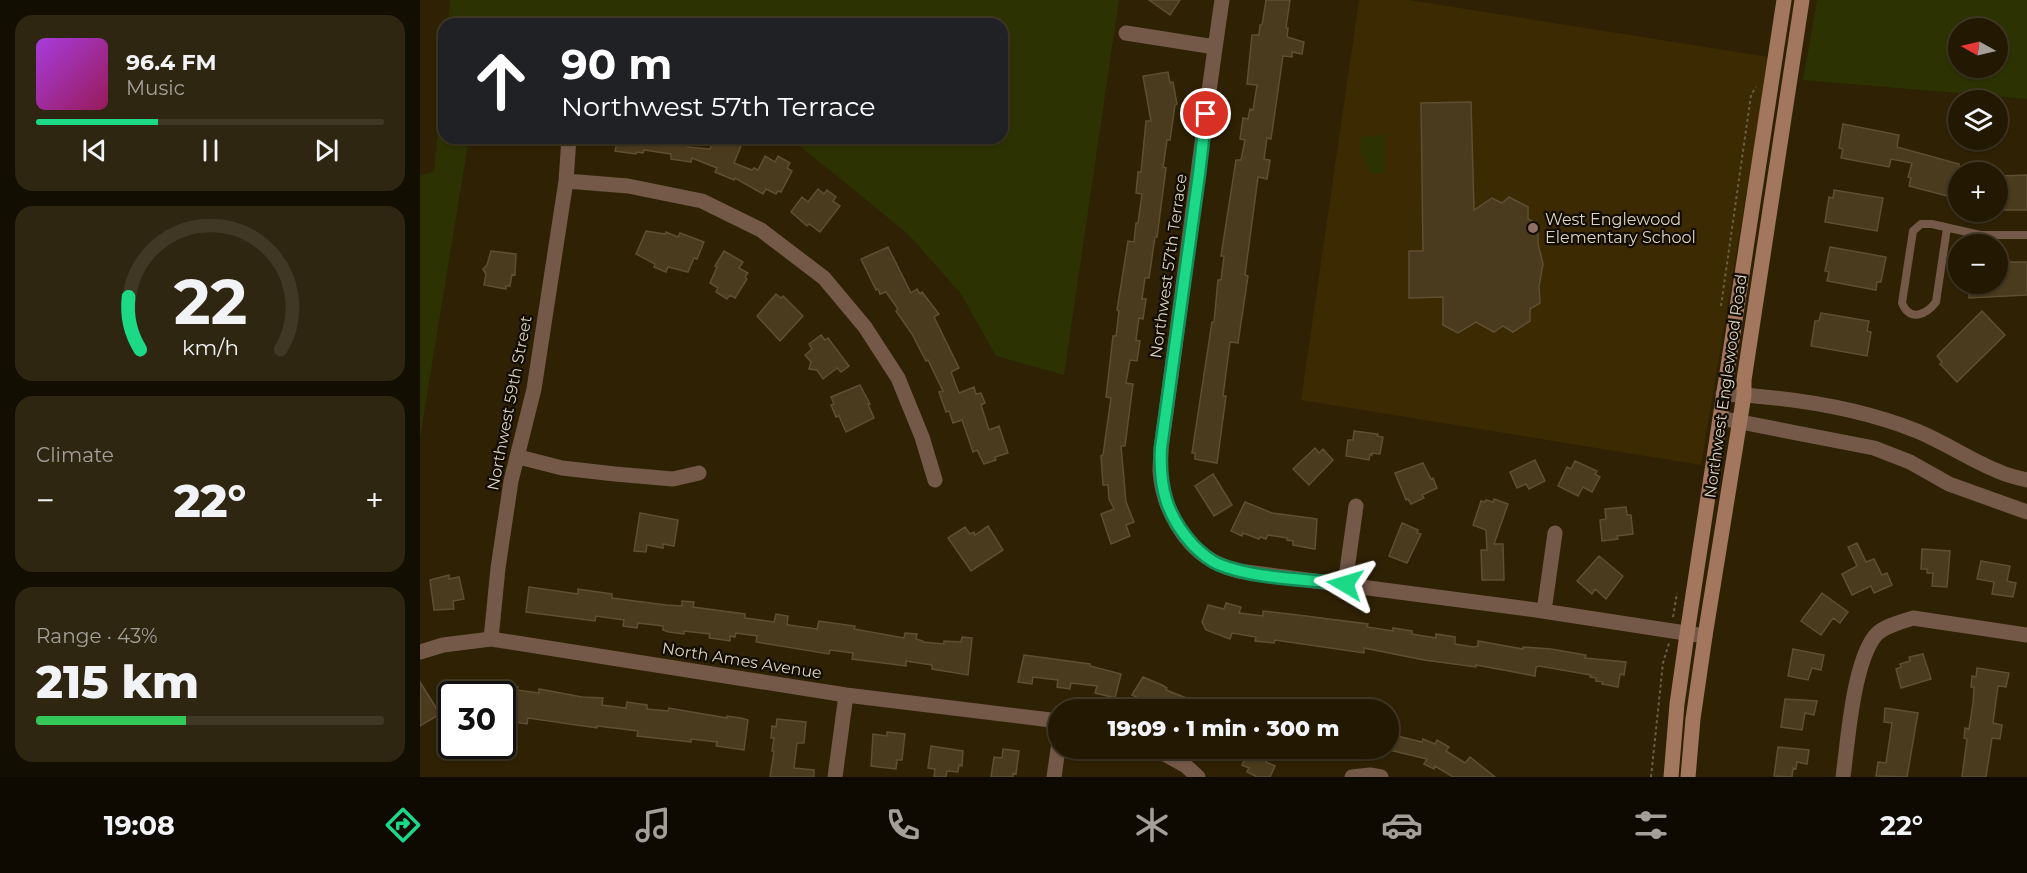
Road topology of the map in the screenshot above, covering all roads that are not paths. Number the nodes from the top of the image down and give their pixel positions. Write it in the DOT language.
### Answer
graph roads {
  1 [pos="1222,0"];
  2 [pos="1784,0"];
  3 [pos="1802,0"];
  4 [pos="1126,33"];
  5 [pos="1215,47"];
  6 [pos="569,144"];
  7 [pos="566,181"];
  8 [pos="1947,228"];
  9 [pos="2027,235"];
  10 [pos="1723,394"];
  11 [pos="1744,395"];
  12 [pos="1720,418"];
  13 [pos="1739,422"];
  14 [pos="519,457"];
  15 [pos="699,473"];
  16 [pos="935,480"];
  17 [pos="2027,480"];
  18 [pos="1356,506"];
  19 [pos="2027,512"];
  20 [pos="1555,533"];
  21 [pos="1345,584"];
  22 [pos="1544,611"];
  23 [pos="1680,633"];
  24 [pos="2027,635"];
  25 [pos="1705,636"];
  26 [pos="491,639"];
  27 [pos="420,652"];
  28 [pos="846,695"];
  29 [pos="1048,720"];
  30 [pos="1056,759"];
  31 [pos="1174,759"];
  32 [pos="835,777"];
  33 [pos="1053,777"];
  34 [pos="1198,777"];
  35 [pos="1352,777"];
  36 [pos="1381,777"];
  37 [pos="1671,777"];
  38 [pos="1688,777"];
  39 [pos="1843,777"];
  1 -- 5 [label="street, Northwest 57th Terrace"];
  2 -- 10 [label="main road, Northwest Englewood Road"];
  3 -- 11 [label="main road, Northwest Englewood Road"];
  4 -- 5 [label="street"];
  5 -- 21 [label="street, Northwest 57th Terrace"];
  6 -- 7 [label="street, Northwest 59th Street"];
  7 -- 14 [label="street, Northwest 59th Street"];
  7 -- 16 [label="street"];
  8 -- 8 [label="lane"];
  8 -- 9 [label="lane"];
  10 -- 11 [label="street"];
  10 -- 12 [label="main road, Northwest Englewood Road"];
  11 -- 13 [label="main road, Northwest Englewood Road"];
  11 -- 17 [label="street"];
  12 -- 13 [label="street"];
  12 -- 23 [label="main road, Northwest Englewood Road"];
  13 -- 19 [label="street"];
  13 -- 25 [label="main road, Northwest Englewood Road"];
  14 -- 15 [label="street"];
  14 -- 26 [label="street, Northwest 59th Street"];
  18 -- 21 [label="street"];
  20 -- 22 [label="street"];
  21 -- 22 [label="street, Northwest 57th Terrace"];
  22 -- 23 [label="street, Northwest 57th Terrace"];
  23 -- 25 [label="street, Northwest 57th Terrace"];
  23 -- 37 [label="main road, Northwest Englewood Road"];
  24 -- 39 [label="street"];
  25 -- 38 [label="main road, Northwest Englewood Road"];
  26 -- 27 [label="street, North Ames Avenue"];
  26 -- 28 [label="street, North Ames Avenue"];
  28 -- 29 [label="street, North Ames Avenue"];
  28 -- 32 [label="street"];
  30 -- 33 [label="street"];
  31 -- 34 [label="street"];
  35 -- 36 [label="street"];
}
